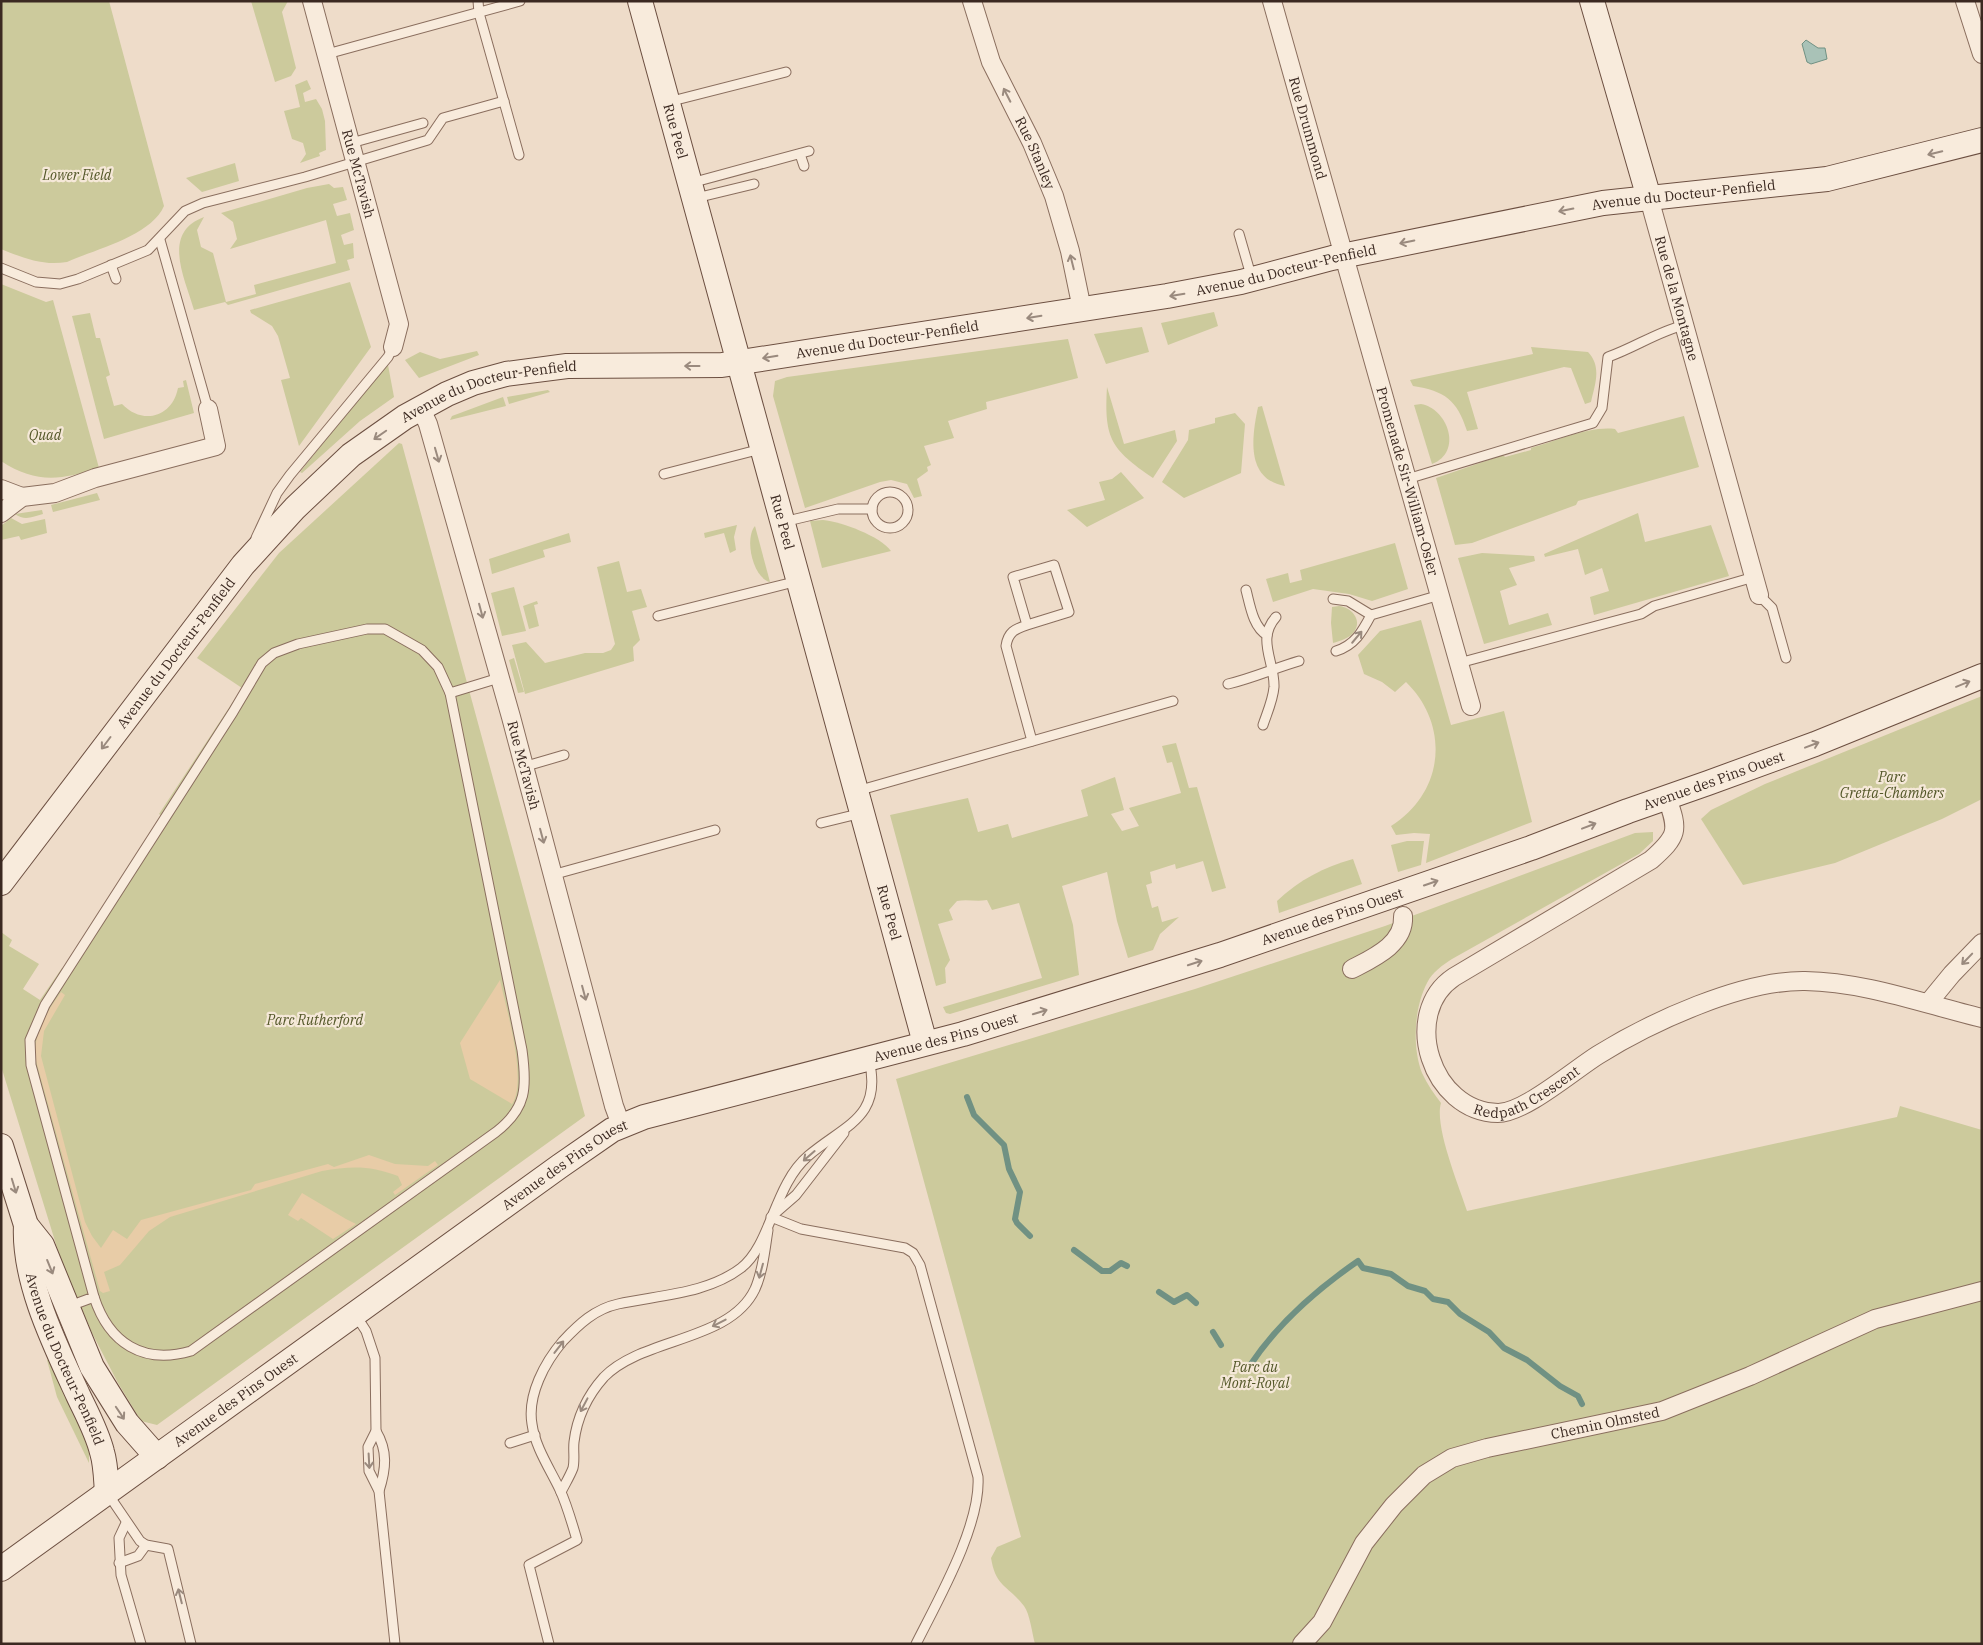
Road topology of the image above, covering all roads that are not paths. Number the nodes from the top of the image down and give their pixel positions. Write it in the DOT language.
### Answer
graph roads {
  1 [pos="312,1"];
  2 [pos="478,1"];
  3 [pos="520,1"];
  4 [pos="640,1"];
  5 [pos="972,1"];
  6 [pos="1272,1"];
  7 [pos="1592,1"];
  8 [pos="1965,1"];
  9 [pos="480,13"];
  10 [pos="326,54"];
  11 [pos="1982,54"];
  12 [pos="786,72"];
  13 [pos="504,101"];
  14 [pos="668,102"];
  15 [pos="423,124"];
  16 [pos="1982,140"];
  17 [pos="351,143"];
  18 [pos="519,155"];
  19 [pos="355,162"];
  20 [pos="804,166"];
  21 [pos="754,184"];
  22 [pos="692,191"];
  23 [pos="1648,198"];
  24 [pos="1239,234"];
  25 [pos="160,240"];
  26 [pos="1344,256"];
  27 [pos="111,264"];
  28 [pos="1,268"];
  29 [pos="116,279"];
  30 [pos="1252,279"];
  31 [pos="1082,309"];
  32 [pos="1684,324"];
  33 [pos="393,346"];
  34 [pos="740,362"];
  35 [pos="208,409"];
  36 [pos="420,409"];
  37 [pos="763,448"];
  38 [pos="664,474"];
  39 [pos="1407,479"];
  40 [pos="1,489"];
  41 [pos="22,498"];
  42 [pos="872,509"];
  43 [pos="1,513"];
  44 [pos="782,522"];
  45 [pos="243,565"];
  46 [pos="1754,577"];
  47 [pos="799,581"];
  48 [pos="1246,590"];
  49 [pos="1440,595"];
  50 [pos="1759,595"];
  51 [pos="1333,599"];
  52 [pos="1371,615"];
  53 [pos="658,616"];
  54 [pos="1276,617"];
  55 [pos="1027,625"];
  56 [pos="1267,635"];
  57 [pos="1336,651"];
  58 [pos="1786,658"];
  59 [pos="1299,661"];
  60 [pos="1459,663"];
  61 [pos="1271,668"];
  62 [pos="1982,676"];
  63 [pos="499,678"];
  64 [pos="1228,684"];
  65 [pos="450,693"];
  66 [pos="1173,700"];
  67 [pos="1471,706"];
  68 [pos="1263,725"];
  69 [pos="1032,741"];
  70 [pos="564,755"];
  71 [pos="523,767"];
  72 [pos="1667,798"];
  73 [pos="860,802"];
  74 [pos="820,822"];
  75 [pos="715,830"];
  76 [pos="552,875"];
  77 [pos="1,883"];
  78 [pos="1403,916"];
  79 [pos="1982,943"];
  80 [pos="1352,969"];
  81 [pos="1929,1002"];
  82 [pos="1982,1018"];
  83 [pos="925,1043"];
  84 [pos="869,1058"];
  85 [pos="621,1125"];
  86 [pos="851,1125"];
  87 [pos="1,1146"];
  88 [pos="770,1217"];
  89 [pos="26,1225"];
  90 [pos="1982,1291"];
  91 [pos="94,1297"];
  92 [pos="67,1307"];
  93 [pos="355,1314"];
  94 [pos="376,1431"];
  95 [pos="535,1434"];
  96 [pos="510,1443"];
  97 [pos="156,1457"];
  98 [pos="379,1491"];
  99 [pos="561,1492"];
  100 [pos="107,1493"];
  101 [pos="126,1523"];
  102 [pos="146,1545"];
  103 [pos="119,1563"];
  104 [pos="1,1569"];
  105 [pos="141,1644"];
  106 [pos="191,1644"];
  107 [pos="395,1644"];
  108 [pos="549,1644"];
  109 [pos="916,1644"];
  110 [pos="1302,1644"];
  1 -- 10 [label="street, Rue McTavish"];
  2 -- 9 [label="lane"];
  3 -- 9 [label="lane"];
  4 -- 14 [label="main road, Rue Peel"];
  31 -- 5 [label="street, Rue Stanley, one-way"];
  6 -- 26 [label="street, Rue Drummond"];
  7 -- 23 [label="main road, Rue de la Montagne"];
  8 -- 11 [label="street"];
  9 -- 10 [label="lane"];
  9 -- 13 [label="lane"];
  10 -- 17 [label="street, Rue McTavish"];
  12 -- 14 [label="lane"];
  13 -- 18 [label="lane"];
  13 -- 19 [label="lane"];
  14 -- 22 [label="main road, Rue Peel"];
  15 -- 17 [label="lane"];
  16 -- 23 [label="main road, Avenue du Docteur-Penfield, one-way"];
  17 -- 19 [label="street, Rue McTavish"];
  19 -- 25 [label="lane"];
  19 -- 33 [label="street, Rue McTavish"];
  20 -- 22 [label="lane"];
  21 -- 22 [label="lane"];
  22 -- 34 [label="main road, Rue Peel"];
  23 -- 26 [label="main road, Avenue du Docteur-Penfield, one-way"];
  23 -- 32 [label="street, Rue de la Montagne"];
  24 -- 30 [label="lane"];
  25 -- 27 [label="lane"];
  25 -- 35 [label="lane"];
  26 -- 30 [label="main road, Avenue du Docteur-Penfield"];
  26 -- 39 [label="street, Promenade Sir-William-Osler"];
  27 -- 28 [label="lane"];
  27 -- 29 [label="lane"];
  30 -- 31 [label="main road, Avenue du Docteur-Penfield, one-way"];
  31 -- 34 [label="main road, Avenue du Docteur-Penfield, one-way"];
  32 -- 39 [label="lane"];
  32 -- 46 [label="street, Rue de la Montagne"];
  33 -- 45 [label="lane"];
  34 -- 36 [label="main road, Avenue du Docteur-Penfield, one-way"];
  34 -- 37 [label="main road, Rue Peel"];
  35 -- 41 [label="street"];
  36 -- 45 [label="main road, Avenue du Docteur-Penfield, one-way"];
  36 -- 63 [label="street, Rue McTavish, one-way"];
  37 -- 38 [label="lane"];
  37 -- 44 [label="main road, Rue Peel"];
  39 -- 49 [label="street, Promenade Sir-William-Osler"];
  40 -- 41 [label="street"];
  41 -- 43 [label="street"];
  42 -- 42 [label="lane"];
  42 -- 44 [label="lane"];
  44 -- 47 [label="main road, Rue Peel"];
  45 -- 77 [label="main road, Avenue du Docteur-Penfield, one-way"];
  46 -- 50 [label="street, Rue de la Montagne"];
  46 -- 60 [label="lane"];
  47 -- 53 [label="lane"];
  47 -- 73 [label="main road, Rue Peel"];
  48 -- 56 [label="lane"];
  49 -- 52 [label="lane"];
  49 -- 60 [label="street, Promenade Sir-William-Osler"];
  50 -- 58 [label="lane"];
  51 -- 52 [label="lane"];
  57 -- 52 [label="lane, one-way"];
  54 -- 56 [label="lane"];
  55 -- 55 [label="lane"];
  55 -- 69 [label="lane"];
  56 -- 61 [label="lane"];
  59 -- 61 [label="lane"];
  60 -- 67 [label="street, Promenade Sir-William-Osler"];
  61 -- 64 [label="lane"];
  61 -- 68 [label="lane"];
  72 -- 62 [label="main road, Avenue des Pins Ouest, one-way"];
  63 -- 65 [label="lane"];
  63 -- 71 [label="street, Rue McTavish"];
  65 -- 91 [label="lane"];
  65 -- 91 [label="lane"];
  66 -- 69 [label="lane"];
  69 -- 73 [label="lane"];
  70 -- 71 [label="lane"];
  71 -- 76 [label="street, Rue McTavish, one-way"];
  72 -- 81 [label="street, Redpath Crescent"];
  83 -- 72 [label="main road, Avenue des Pins Ouest, one-way"];
  73 -- 74 [label="lane"];
  73 -- 83 [label="main road, Rue Peel"];
  75 -- 76 [label="lane"];
  76 -- 85 [label="street, Rue McTavish, one-way"];
  78 -- 80 [label="street"];
  79 -- 81 [label="street, one-way"];
  81 -- 82 [label="street, Redpath Crescent"];
  83 -- 84 [label="main road, Avenue des Pins Ouest"];
  84 -- 85 [label="main road, Avenue des Pins Ouest"];
  84 -- 86 [label="lane"];
  85 -- 93 [label="main road, Avenue des Pins Ouest"];
  86 -- 88 [label="lane"];
  86 -- 88 [label="lane, one-way"];
  87 -- 89 [label="main road, Avenue du Docteur-Penfield, one-way"];
  95 -- 88 [label="lane, one-way"];
  88 -- 99 [label="lane, one-way"];
  88 -- 109 [label="lane"];
  89 -- 92 [label="main road, Avenue du Docteur-Penfield, one-way"];
  89 -- 100 [label="main road, Avenue du Docteur-Penfield"];
  90 -- 110 [label="street, Chemin Olmsted"];
  91 -- 92 [label="lane"];
  92 -- 97 [label="main road, Avenue du Docteur-Penfield, one-way"];
  93 -- 94 [label="lane"];
  93 -- 97 [label="main road, Avenue des Pins Ouest"];
  94 -- 98 [label="lane"];
  94 -- 98 [label="lane, one-way"];
  95 -- 96 [label="lane"];
  95 -- 99 [label="lane"];
  97 -- 100 [label="main road, Avenue des Pins Ouest"];
  98 -- 107 [label="lane"];
  99 -- 108 [label="lane"];
  100 -- 101 [label="lane"];
  100 -- 104 [label="main road, Avenue des Pins Ouest"];
  101 -- 102 [label="lane"];
  101 -- 103 [label="lane"];
  102 -- 103 [label="lane"];
  106 -- 102 [label="lane, one-way"];
  103 -- 105 [label="lane"];
}
